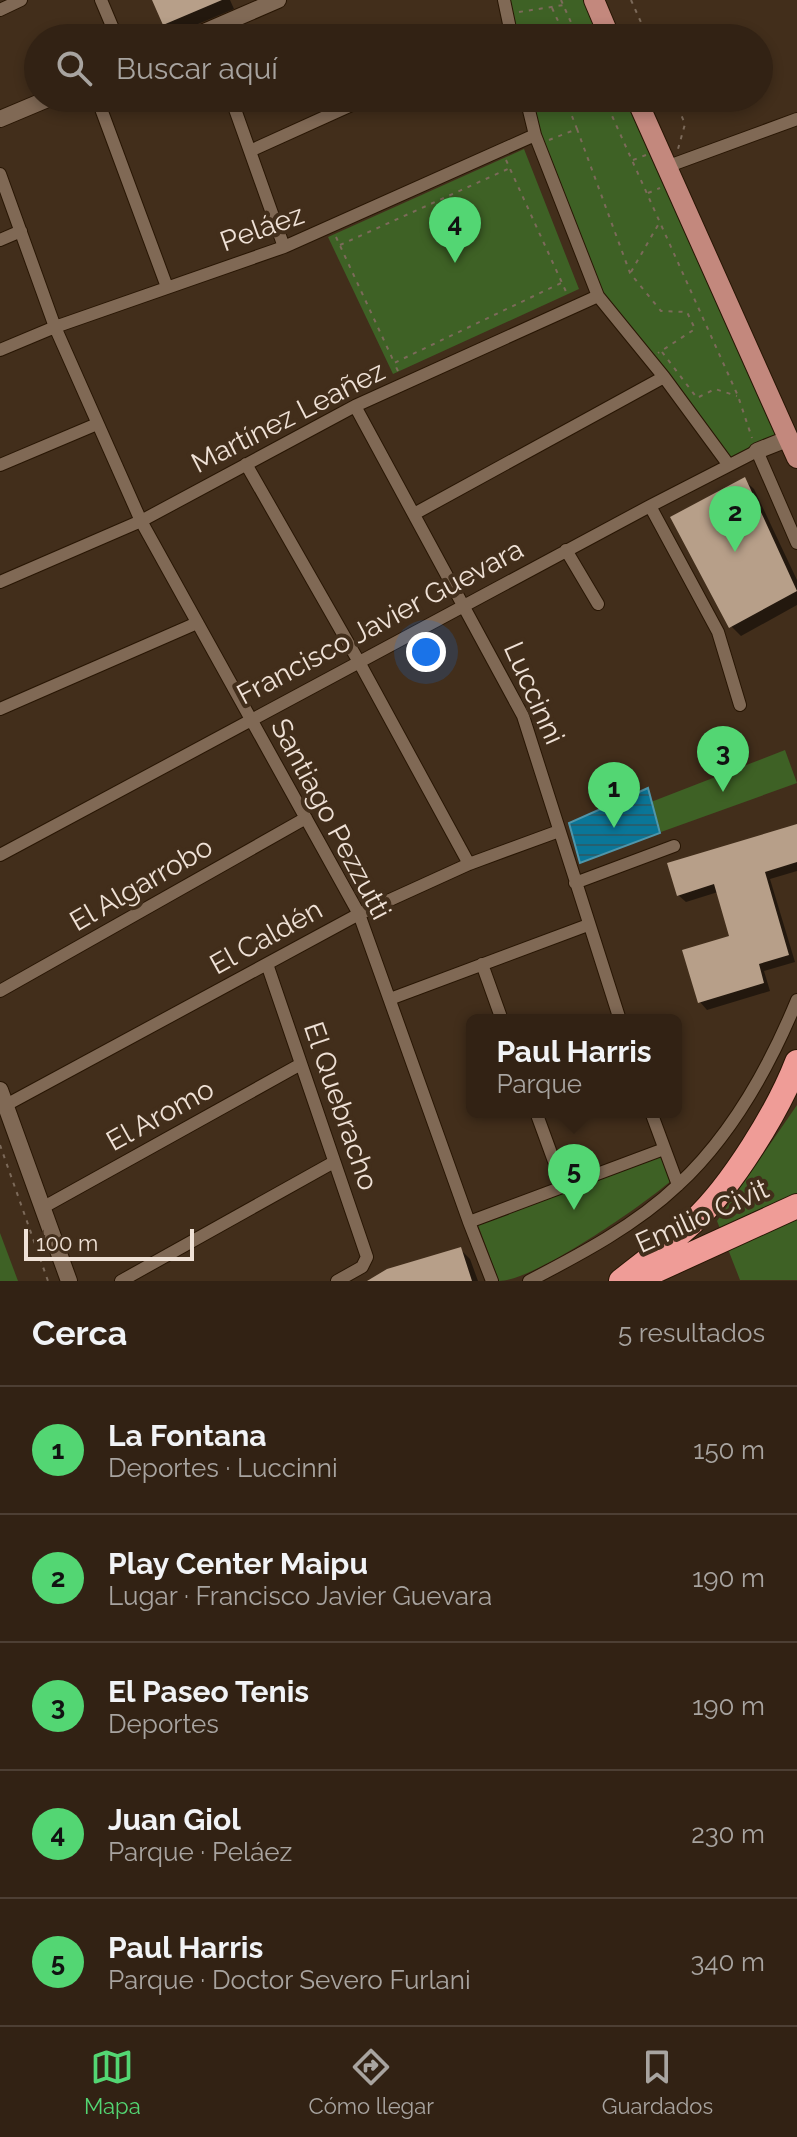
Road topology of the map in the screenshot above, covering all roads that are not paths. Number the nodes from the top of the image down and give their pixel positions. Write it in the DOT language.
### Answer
graph roads {
  1 [pos="21,0"];
  2 [pos="101,0"];
  3 [pos="278,0"];
  4 [pos="504,0"];
  5 [pos="594,0"];
  6 [pos="0,10"];
  7 [pos="111,24"];
  8 [pos="230,24"];
  9 [pos="507,24"];
  10 [pos="604,24"];
  11 [pos="24,109"];
  12 [pos="102,112"];
  13 [pos="236,112"];
  14 [pos="336,112"];
  15 [pos="530,112"];
  16 [pos="643,112"];
  17 [pos="0,119"];
  18 [pos="797,119"];
  19 [pos="537,140"];
  20 [pos="250,151"];
  21 [pos="670,165"];
  22 [pos="0,174"];
  23 [pos="21,231"];
  24 [pos="0,240"];
  25 [pos="284,247"];
  26 [pos="167,287"];
  27 [pos="598,296"];
  28 [pos="55,327"];
  29 [pos="0,350"];
  30 [pos="664,377"];
  31 [pos="355,406"];
  32 [pos="97,424"];
  33 [pos="792,448"];
  34 [pos="757,451"];
  35 [pos="246,464"];
  36 [pos="728,464"];
  37 [pos="0,465"];
  38 [pos="797,468"];
  39 [pos="650,506"];
  40 [pos="414,514"];
  41 [pos="141,521"];
  42 [pos="797,543"];
  43 [pos="566,550"];
  44 [pos="0,582"];
  45 [pos="598,604"];
  46 [pos="465,605"];
  47 [pos="197,623"];
  48 [pos="359,662"];
  49 [pos="740,705"];
  50 [pos="0,709"];
  51 [pos="251,721"];
  52 [pos="306,818"];
  53 [pos="559,831"];
  54 [pos="674,846"];
  55 [pos="0,855"];
  56 [pos="469,864"];
  57 [pos="575,883"];
  58 [pos="359,914"];
  59 [pos="588,925"];
  60 [pos="267,964"];
  61 [pos="482,964"];
  62 [pos="0,991"];
  63 [pos="390,999"];
  64 [pos="797,1000"];
  65 [pos="500,1014"];
  66 [pos="618,1014"];
  67 [pos="797,1062"];
  68 [pos="301,1064"];
  69 [pos="3,1097"];
  70 [pos="538,1118"];
  71 [pos="653,1118"];
  72 [pos="664,1149"];
  73 [pos="334,1162"];
  74 [pos="678,1185"];
  75 [pos="563,1186"];
  76 [pos="797,1206"];
  77 [pos="42,1208"];
  78 [pos="469,1222"];
  79 [pos="797,1222"];
  80 [pos="69,1281"];
  81 [pos="121,1281"];
  82 [pos="337,1281"];
  83 [pos="492,1281"];
  84 [pos="529,1281"];
  85 [pos="621,1281"];
  86 [pos="633,1281"];
  87 [pos="670,1281"];
  1 -- 6 [label="street"];
  2 -- 7 [label="street"];
  3 -- 8 [label="street"];
  4 -- 9 [label="street"];
  5 -- 10 [label="main road"];
  11 -- 17 [label="street"];
  12 -- 26 [label="street"];
  13 -- 20 [label="street"];
  14 -- 20 [label="street"];
  15 -- 19 [label="street"];
  16 -- 21 [label="main road"];
  18 -- 21 [label="street"];
  19 -- 25 [label="street, Peláez"];
  19 -- 27 [label="street"];
  20 -- 25 [label="street"];
  21 -- 33 [label="main road"];
  22 -- 23 [label="street, Santiago Pezzutti"];
  23 -- 24 [label="street"];
  23 -- 28 [label="street, Santiago Pezzutti"];
  25 -- 26 [label="street, Peláez"];
  26 -- 28 [label="street, Peláez"];
  27 -- 30 [label="street"];
  27 -- 31 [label="street, Martínez Leañez"];
  28 -- 29 [label="street, Peláez"];
  28 -- 32 [label="street, Santiago Pezzutti"];
  30 -- 36 [label="street"];
  30 -- 40 [label="street"];
  31 -- 35 [label="street, Martínez Leañez"];
  31 -- 40 [label="street, Luccinni"];
  32 -- 37 [label="street"];
  32 -- 41 [label="street, Santiago Pezzutti"];
  33 -- 34 [label="street, Francisco Javier Guevara"];
  33 -- 38 [label="main road"];
  34 -- 36 [label="street, Francisco Javier Guevara"];
  34 -- 42 [label="street"];
  35 -- 41 [label="street, Martínez Leañez"];
  35 -- 48 [label="street"];
  36 -- 39 [label="street, Francisco Javier Guevara"];
  39 -- 43 [label="street, Francisco Javier Guevara"];
  39 -- 49 [label="street"];
  40 -- 46 [label="street, Luccinni"];
  41 -- 44 [label="street, Martínez Leañez"];
  41 -- 47 [label="street, Santiago Pezzutti"];
  43 -- 45 [label="street"];
  43 -- 46 [label="street, Francisco Javier Guevara"];
  46 -- 48 [label="street, Francisco Javier Guevara"];
  46 -- 53 [label="street, Luccinni"];
  47 -- 50 [label="street"];
  47 -- 51 [label="street, Santiago Pezzutti"];
  48 -- 51 [label="street, Francisco Javier Guevara"];
  48 -- 56 [label="street"];
  51 -- 52 [label="street, Santiago Pezzutti"];
  51 -- 55 [label="street, Francisco Javier Guevara"];
  52 -- 58 [label="street, Santiago Pezzutti"];
  52 -- 62 [label="street, El Algarrobo"];
  53 -- 56 [label="street, El Caldén"];
  53 -- 57 [label="street, Luccinni"];
  54 -- 57 [label="street"];
  56 -- 58 [label="street, El Caldén"];
  57 -- 59 [label="street, Luccinni"];
  58 -- 60 [label="street, El Caldén"];
  58 -- 63 [label="street, Santiago Pezzutti"];
  59 -- 61 [label="street"];
  59 -- 66 [label="street, Luccinni"];
  60 -- 68 [label="street, El Quebracho"];
  60 -- 69 [label="street, El Caldén"];
  61 -- 63 [label="street"];
  61 -- 65 [label="street"];
  63 -- 78 [label="street, Santiago Pezzutti"];
  64 -- 74 [label="street"];
  67 -- 85 [label="highway"];
  68 -- 73 [label="street, El Quebracho"];
  68 -- 77 [label="street, El Aromo"];
  69 -- 77 [label="street"];
  70 -- 75 [label="street"];
  71 -- 72 [label="street"];
  72 -- 74 [label="street"];
  72 -- 75 [label="street"];
  73 -- 81 [label="street"];
  73 -- 82 [label="street, El Quebracho"];
  74 -- 84 [label="street"];
  75 -- 78 [label="street"];
  76 -- 86 [label="highway, Emilio Civit"];
  77 -- 80 [label="street"];
  78 -- 83 [label="street, Santiago Pezzutti"];
  79 -- 87 [label="highway, Emilio Civit"];
}
